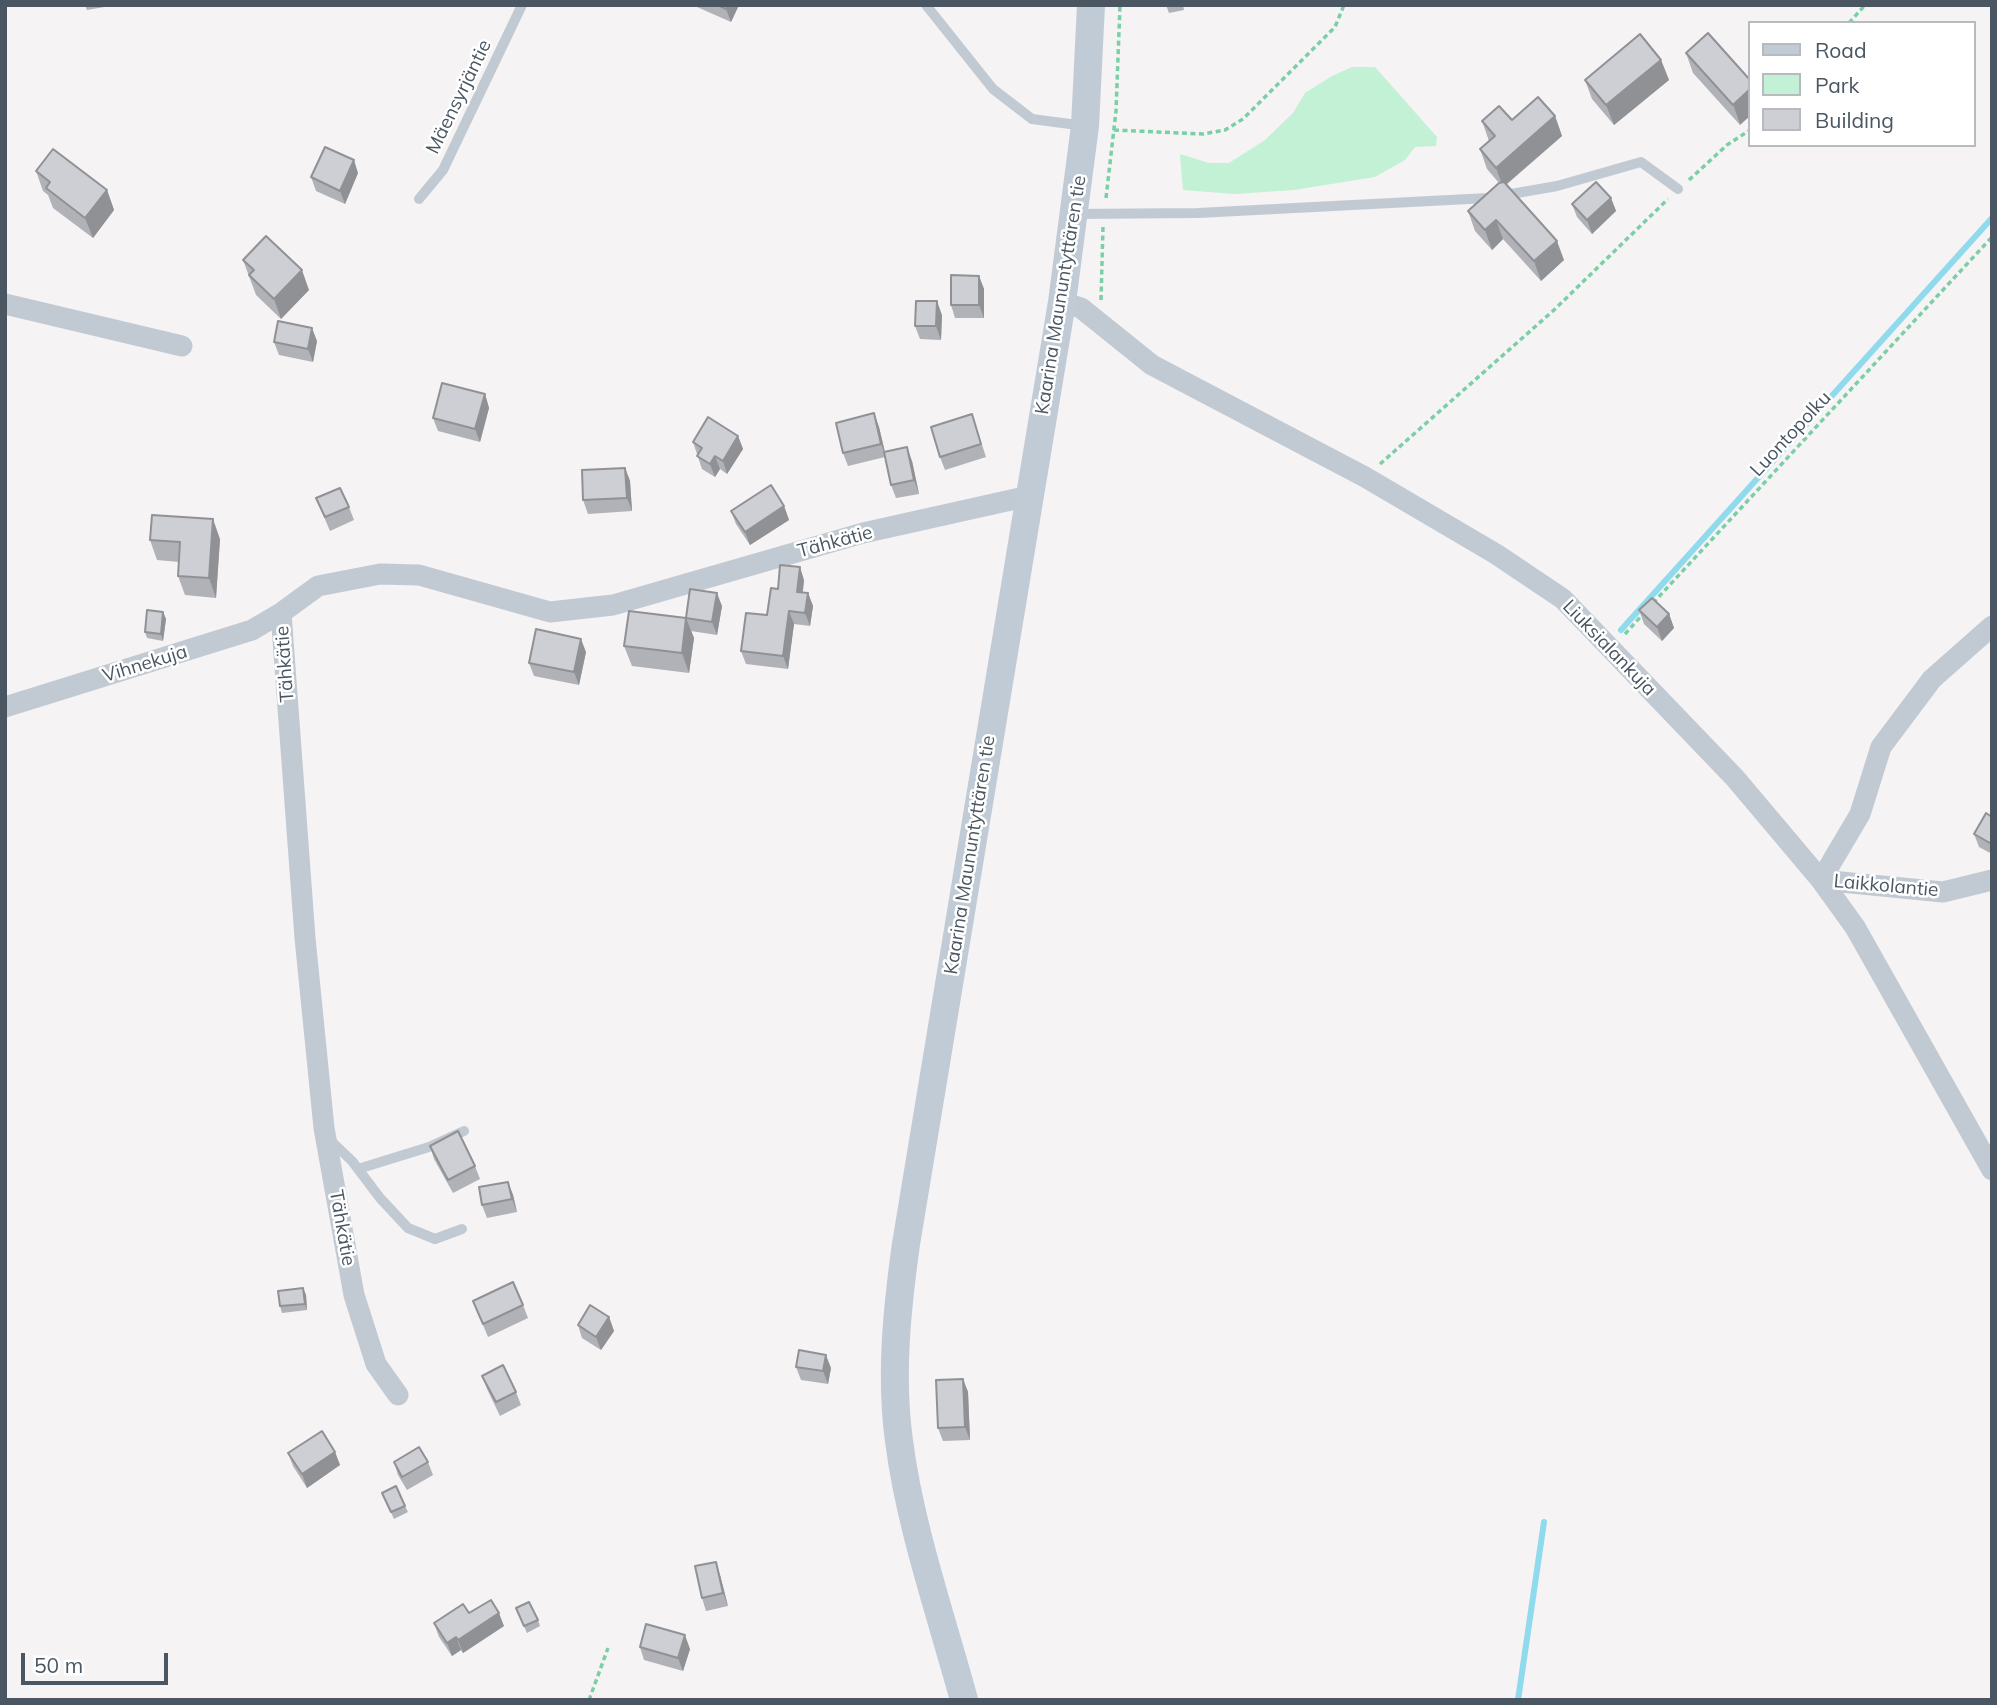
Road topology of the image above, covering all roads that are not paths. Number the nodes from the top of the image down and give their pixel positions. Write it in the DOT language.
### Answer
graph roads {
  1 [pos="522,5"];
  2 [pos="926,5"];
  3 [pos="1091,5"];
  4 [pos="1085,126"];
  5 [pos="1678,189"];
  6 [pos="419,199"];
  7 [pos="1074,214"];
  8 [pos="1062,302"];
  9 [pos="5,304"];
  10 [pos="182,346"];
  11 [pos="1029,496"];
  12 [pos="281,612"];
  13 [pos="1992,626"];
  14 [pos="5,707"];
  15 [pos="1821,880"];
  16 [pos="1992,880"];
  17 [pos="464,1131"];
  18 [pos="325,1136"];
  19 [pos="358,1169"];
  20 [pos="1992,1170"];
  21 [pos="461,1229"];
  22 [pos="398,1395"];
  23 [pos="964,1700"];
  1 -- 6 [label="lane, Mäensyrjäntie"];
  2 -- 4 [label="lane"];
  3 -- 4 [label="main road, Kaarina Maununtyttären tie"];
  4 -- 7 [label="main road, Kaarina Maununtyttären tie"];
  5 -- 7 [label="lane"];
  7 -- 8 [label="main road, Kaarina Maununtyttären tie"];
  8 -- 11 [label="main road, Kaarina Maununtyttären tie"];
  8 -- 15 [label="street, Liuksialankuja"];
  9 -- 10 [label="street"];
  11 -- 12 [label="street, Tähkätie"];
  11 -- 23 [label="main road, Kaarina Maununtyttären tie"];
  12 -- 14 [label="street, Vihnekuja"];
  12 -- 18 [label="street, Tähkätie"];
  13 -- 15 [label="street"];
  15 -- 16 [label="street, Laikkolantie"];
  15 -- 20 [label="street, Liuksialankuja"];
  17 -- 19 [label="lane"];
  18 -- 19 [label="lane"];
  18 -- 22 [label="street, Tähkätie"];
  19 -- 21 [label="lane"];
}
